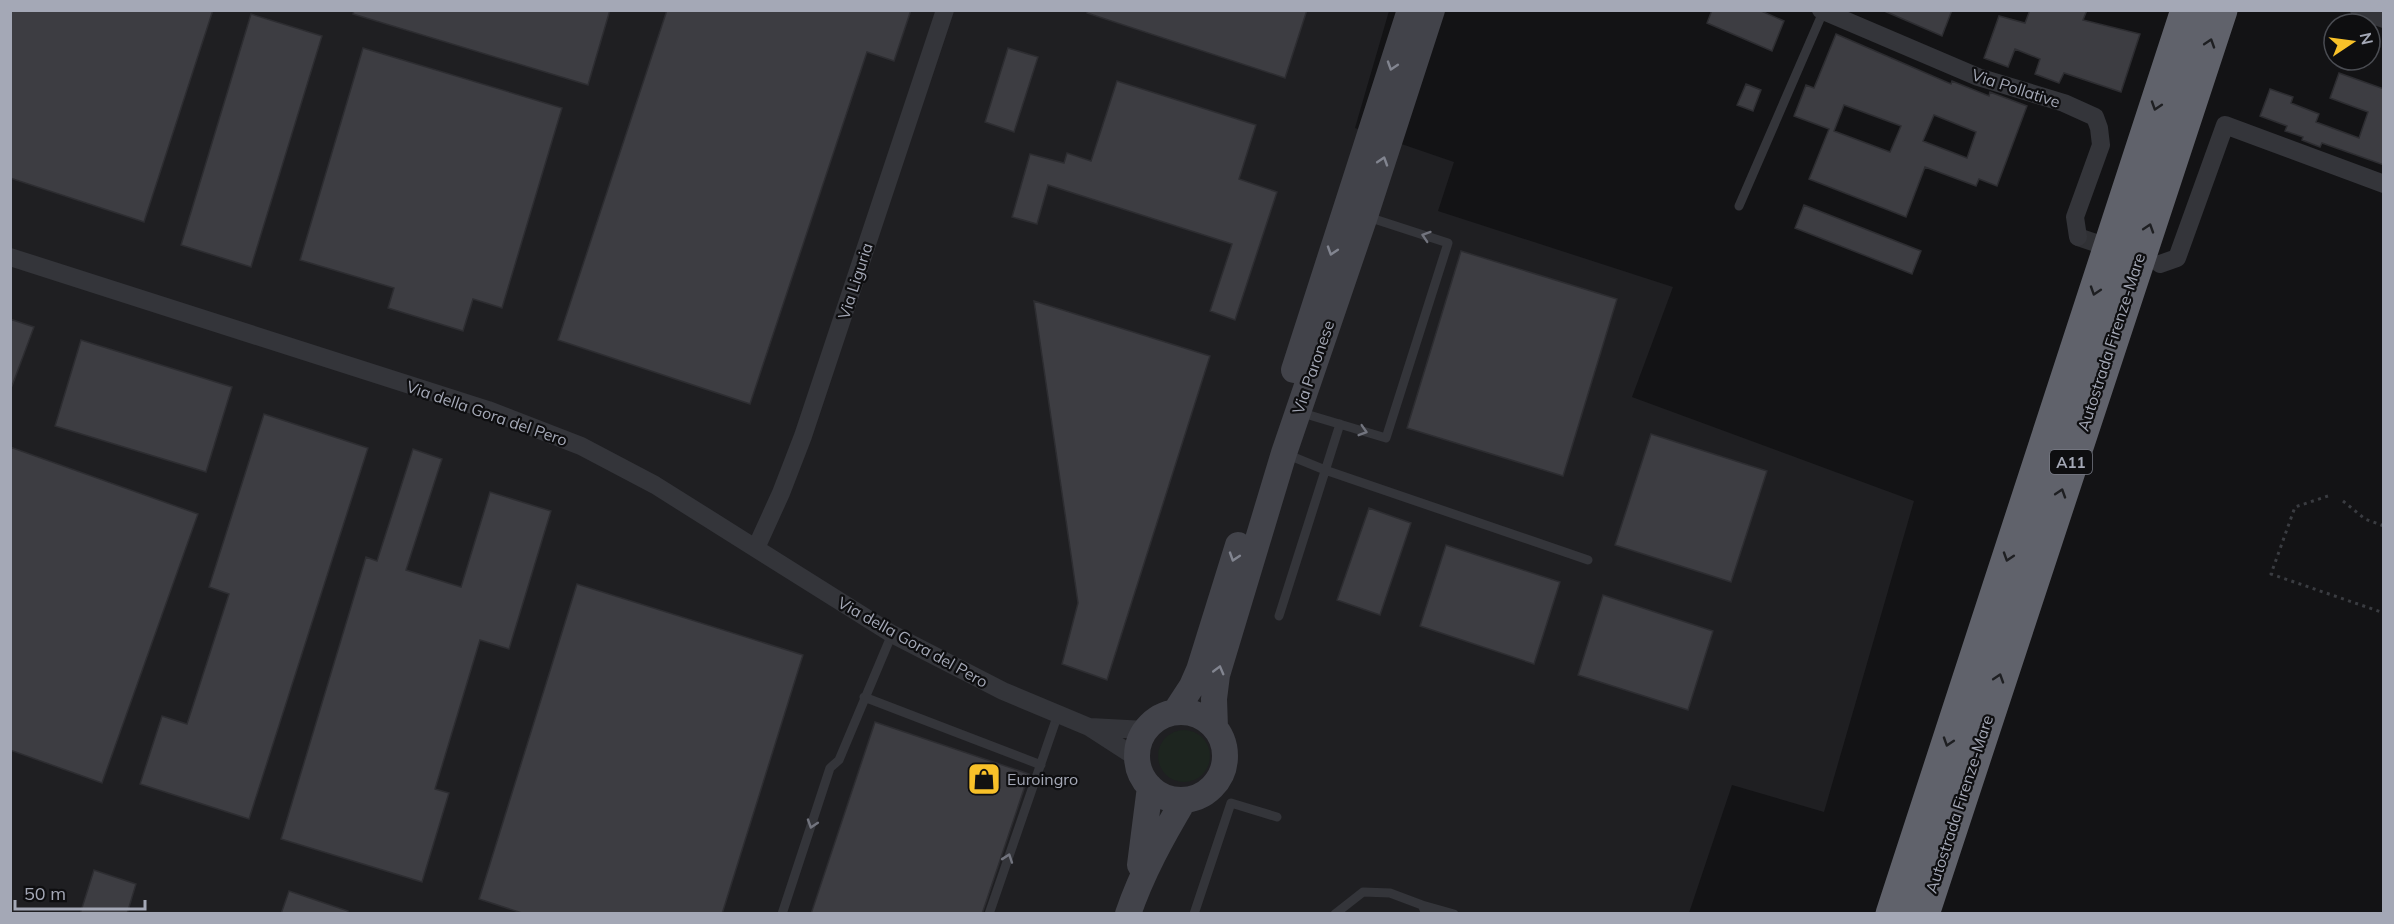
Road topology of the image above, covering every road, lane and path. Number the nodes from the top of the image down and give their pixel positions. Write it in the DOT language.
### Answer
graph roads {
  1 [pos="945,10"];
  2 [pos="1410,10"];
  3 [pos="1432,10"];
  4 [pos="2187,10"];
  5 [pos="2221,10"];
  6 [pos="2359,10"];
  7 [pos="1822,11"];
  8 [pos="2384,19"];
  9 [pos="2384,184"];
  10 [pos="1739,206"];
  11 [pos="1365,216"];
  12 [pos="2078,237"];
  13 [pos="10,258"];
  14 [pos="2160,264"];
  15 [pos="1297,411"];
  16 [pos="1340,424"];
  17 [pos="1284,453"];
  18 [pos="1325,470"];
  19 [pos="2328,496"];
  20 [pos="2343,501"];
  21 [pos="2384,525"];
  22 [pos="756,548"];
  23 [pos="1588,560"];
  24 [pos="2384,613"];
  25 [pos="1279,616"];
  26 [pos="892,634"];
  27 [pos="864,697"];
  28 [pos="1175,712"];
  29 [pos="1058,714"];
  30 [pos="1089,727"];
  31 [pos="1215,728"];
  32 [pos="1145,730"];
  33 [pos="1137,758"];
  34 [pos="1041,765"];
  35 [pos="1150,787"];
  36 [pos="1184,800"];
  37 [pos="1277,817"];
  38 [pos="1134,904"];
  39 [pos="1424,909"];
  40 [pos="782,914"];
  41 [pos="989,914"];
  42 [pos="1194,914"];
  43 [pos="1335,914"];
  44 [pos="1454,914"];
  45 [pos="1892,914"];
  46 [pos="1923,914"];
  1 -- 22 [label="street, Via Liguria"];
  2 -- 28 [label="main road, Via Paronese, one-way"];
  11 -- 3 [label="main road, Via Paronese, one-way"];
  4 -- 45 [label="highway, Autostrada Firenze-Mare / A11, one-way"];
  46 -- 5 [label="highway, Autostrada Firenze-Mare / A11, one-way"];
  6 -- 8 [label="street"];
  7 -- 10 [label="lane"];
  7 -- 12 [label="street, Via Pollative"];
  9 -- 14 [label="street"];
  11 -- 15 [label="main road, Via Paronese"];
  16 -- 11 [label="lane, one-way"];
  13 -- 22 [label="street, Via della Gora del Pero"];
  15 -- 16 [label="lane"];
  15 -- 17 [label="main road, Via Paronese"];
  16 -- 18 [label="lane"];
  17 -- 18 [label="lane"];
  31 -- 17 [label="main road, Via Paronese, one-way"];
  18 -- 23 [label="lane"];
  18 -- 25 [label="lane"];
  19 -- 24 [label="path"];
  20 -- 21 [label="path"];
  22 -- 26 [label="street, Via della Gora del Pero"];
  26 -- 27 [label="lane"];
  26 -- 29 [label="street, Via della Gora del Pero"];
  27 -- 34 [label="lane"];
  27 -- 40 [label="lane, one-way"];
  28 -- 31 [label="main road"];
  28 -- 32 [label="main road, Via Paronese"];
  29 -- 30 [label="street, Via della Gora del Pero"];
  29 -- 34 [label="lane"];
  30 -- 32 [label="street, Via della Gora del Pero"];
  30 -- 33 [label="street, Via della Gora del Pero"];
  31 -- 36 [label="main road, Via Paronese"];
  32 -- 33 [label="main road"];
  33 -- 35 [label="main road"];
  41 -- 34 [label="lane, one-way"];
  35 -- 36 [label="main road"];
  35 -- 38 [label="main road"];
  36 -- 38 [label="main road"];
  37 -- 42 [label="lane"];
  39 -- 43 [label="lane"];
  39 -- 44 [label="lane"];
}
